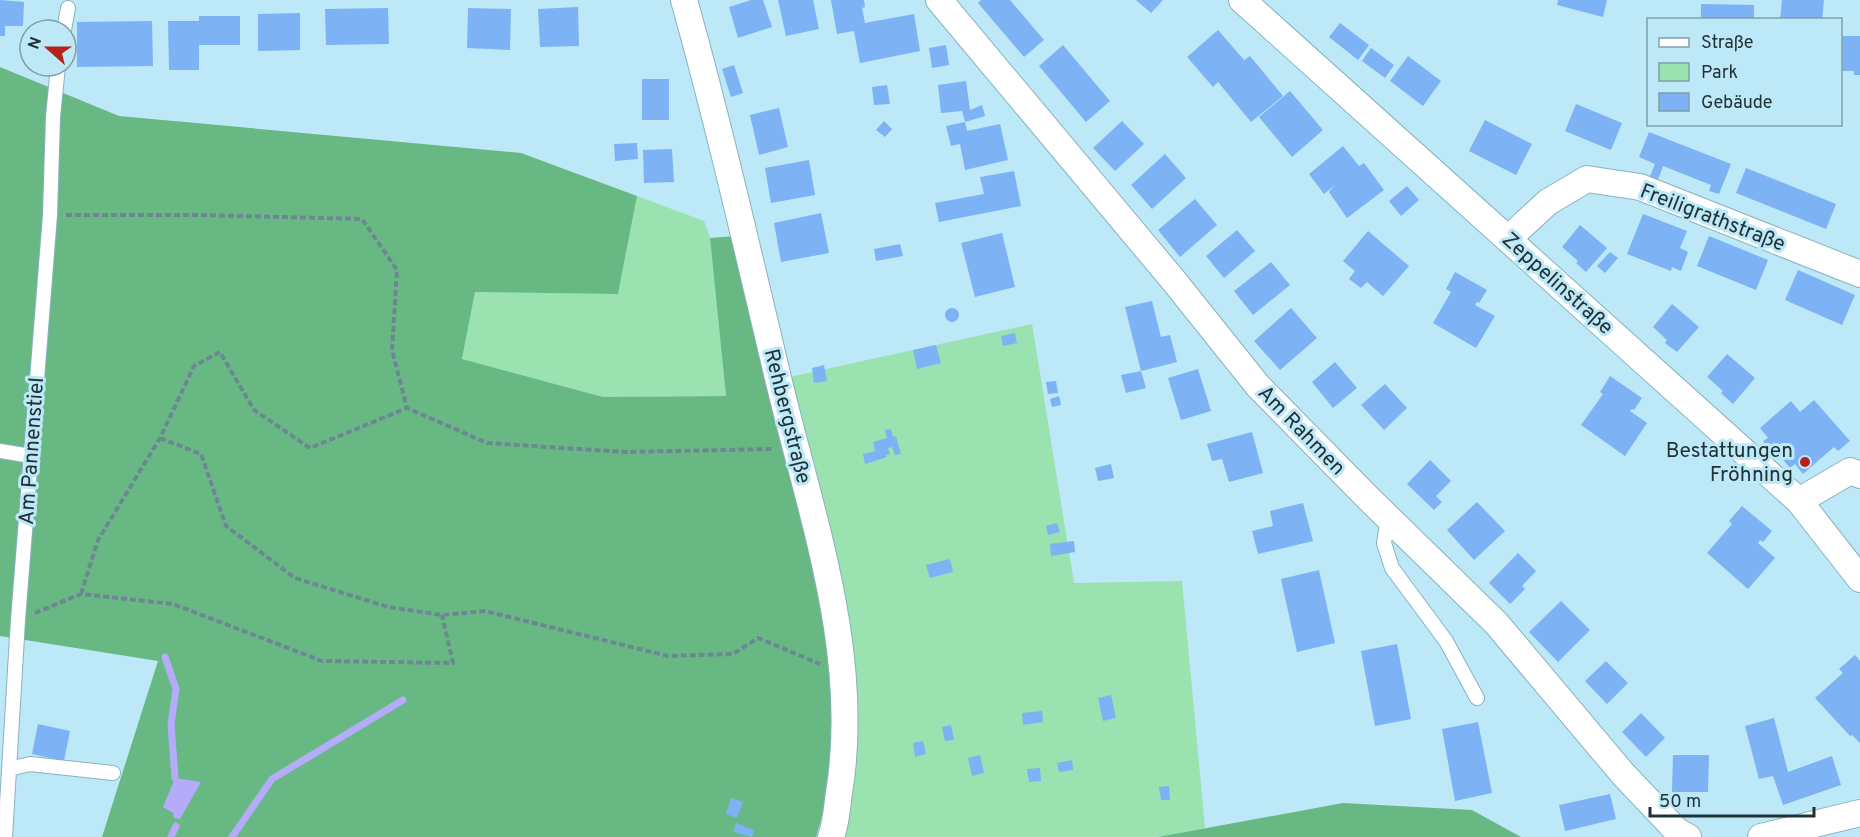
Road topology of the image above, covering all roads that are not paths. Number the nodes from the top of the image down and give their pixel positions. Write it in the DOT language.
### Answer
graph roads {
  1 [pos="684,0"];
  2 [pos="939,0"];
  3 [pos="1247,2"];
  4 [pos="68,8"];
  5 [pos="66,18"];
  6 [pos="57,78"];
  7 [pos="1509,238"];
  8 [pos="1860,274"];
  9 [pos="0,451"];
  10 [pos="31,456"];
  11 [pos="1860,475"];
  12 [pos="1799,501"];
  13 [pos="1388,518"];
  14 [pos="1860,579"];
  15 [pos="1477,698"];
  16 [pos="9,769"];
  17 [pos="113,773"];
  18 [pos="1860,813"];
  19 [pos="5,837"];
  20 [pos="831,837"];
  21 [pos="1688,837"];
  22 [pos="1761,837"];
  1 -- 20 [label="street, Rehbergstraße"];
  2 -- 13 [label="street, Am Rahmen"];
  3 -- 7 [label="street, Zeppelinstraße"];
  4 -- 5 [label="lane"];
  6 -- 10 [label="lane, Am Pannenstiel"];
  7 -- 8 [label="street, Freiligrathstraße"];
  7 -- 12 [label="street, Zeppelinstraße"];
  9 -- 10 [label="lane"];
  10 -- 16 [label="lane, Am Pannenstiel"];
  11 -- 12 [label="street"];
  12 -- 14 [label="street, Zeppelinstraße"];
  13 -- 15 [label="lane"];
  13 -- 21 [label="street, Am Rahmen"];
  16 -- 17 [label="lane"];
  16 -- 19 [label="lane, Am Pannenstiel"];
  18 -- 22 [label="street"];
}
